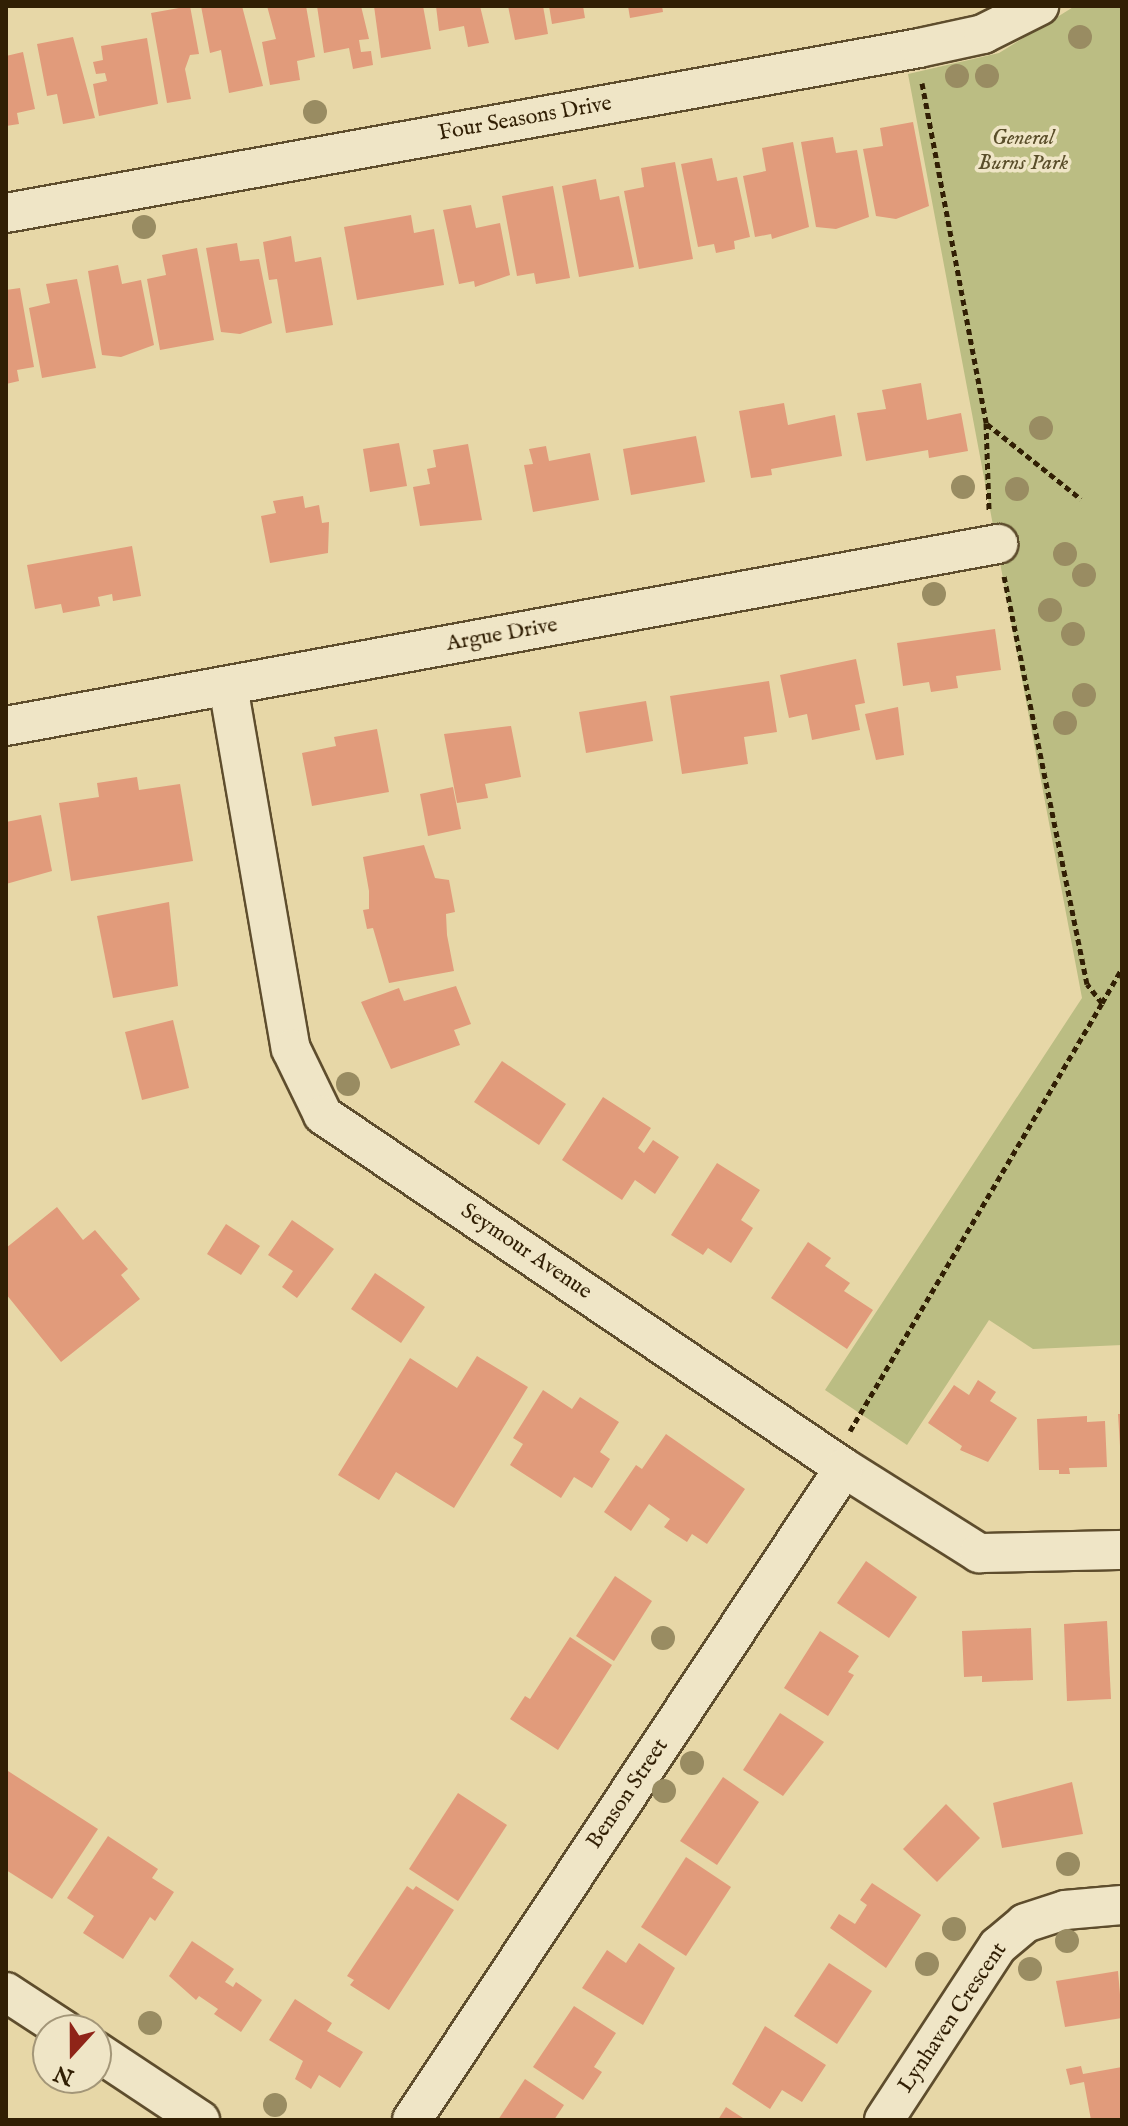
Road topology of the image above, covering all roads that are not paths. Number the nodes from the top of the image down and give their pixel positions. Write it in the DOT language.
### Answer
graph roads {
  1 [pos="1039,6"];
  2 [pos="6,213"];
  3 [pos="998,544"];
  4 [pos="228,686"];
  5 [pos="6,726"];
  6 [pos="844,1468"];
  7 [pos="1122,1550"];
  8 [pos="1122,1905"];
  9 [pos="6,1992"];
  10 [pos="40,2014"];
  11 [pos="112,2062"];
  12 [pos="200,2120"];
  13 [pos="412,2120"];
  14 [pos="884,2120"];
  1 -- 2 [label="street, Four Seasons Drive"];
  3 -- 4 [label="street, Argue Drive"];
  4 -- 5 [label="street, Argue Drive"];
  4 -- 6 [label="street, Seymour Avenue"];
  6 -- 7 [label="street, Seymour Avenue"];
  6 -- 13 [label="street, Benson Street"];
  8 -- 14 [label="street, Lynhaven Crescent"];
  9 -- 10 [label="street"];
  11 -- 12 [label="street"];
}
